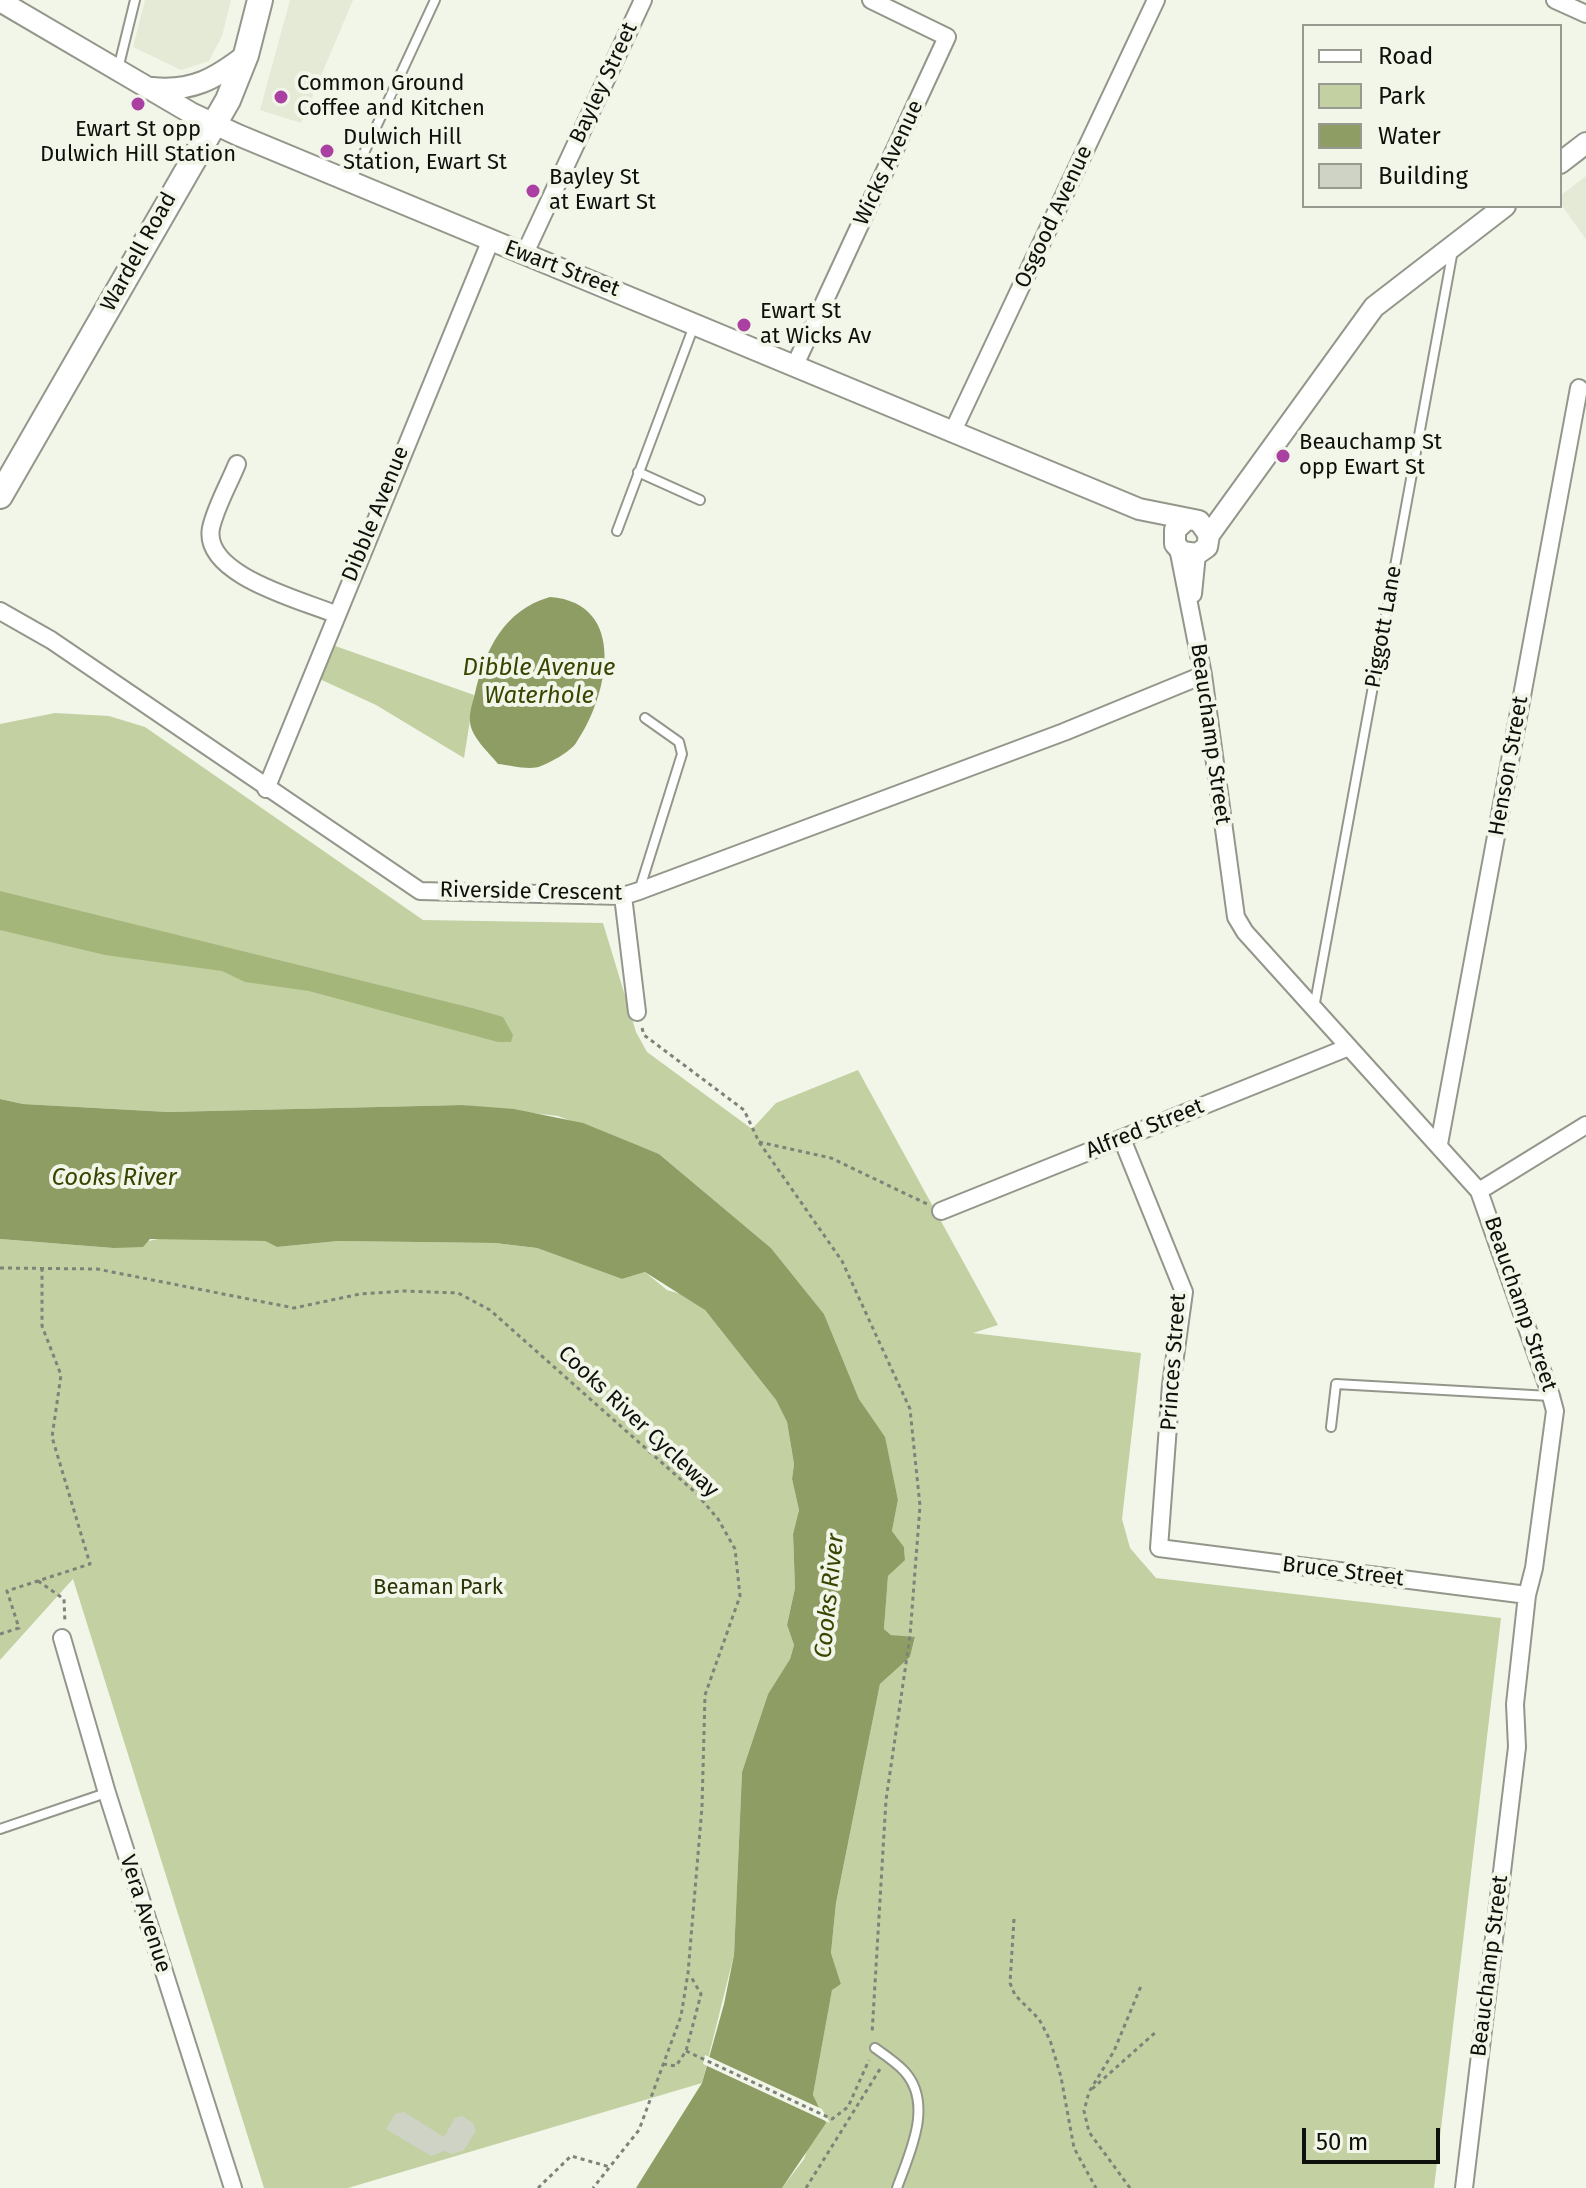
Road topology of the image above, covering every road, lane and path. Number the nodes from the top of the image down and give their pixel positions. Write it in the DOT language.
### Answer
graph roads {
  1 [pos="135,0"];
  2 [pos="260,0"];
  3 [pos="435,0"];
  4 [pos="643,0"];
  5 [pos="871,0"];
  6 [pos="1156,0"];
  7 [pos="1555,0"];
  8 [pos="0,1"];
  9 [pos="1586,14"];
  10 [pos="246,55"];
  11 [pos="118,69"];
  12 [pos="148,87"];
  13 [pos="213,124"];
  14 [pos="1586,143"];
  15 [pos="1562,161"];
  16 [pos="351,182"];
  17 [pos="1502,208"];
  18 [pos="490,242"];
  19 [pos="1454,245"];
  20 [pos="525,253"];
  21 [pos="695,323"];
  22 [pos="795,365"];
  23 [pos="1582,389"];
  24 [pos="952,433"];
  25 [pos="237,464"];
  26 [pos="638,472"];
  27 [pos="0,496"];
  28 [pos="700,500"];
  29 [pos="617,531"];
  30 [pos="1191,536"];
  31 [pos="0,611"];
  32 [pos="335,614"];
  33 [pos="1203,675"];
  34 [pos="645,718"];
  35 [pos="266,789"];
  36 [pos="631,894"];
  37 [pos="1314,1008"];
  38 [pos="637,1012"];
  39 [pos="1349,1047"];
  40 [pos="1586,1125"];
  41 [pos="1122,1139"];
  42 [pos="759,1142"];
  43 [pos="1439,1144"];
  44 [pos="1479,1191"];
  45 [pos="941,1211"];
  46 [pos="0,1268"];
  47 [pos="42,1269"];
  48 [pos="1551,1396"];
  49 [pos="1331,1427"];
  50 [pos="1159,1548"];
  51 [pos="38,1581"];
  52 [pos="1527,1595"];
  53 [pos="0,1634"];
  54 [pos="62,1638"];
  55 [pos="107,1793"];
  56 [pos="0,1829"];
  57 [pos="1014,1919"];
  58 [pos="688,1973"];
  59 [pos="1141,1986"];
  60 [pos="1157,2031"];
  61 [pos="875,2048"];
  62 [pos="686,2051"];
  63 [pos="886,2056"];
  64 [pos="663,2064"];
  65 [pos="1089,2092"];
  66 [pos="610,2167"];
  67 [pos="233,2188"];
  68 [pos="538,2188"];
  69 [pos="593,2188"];
  70 [pos="806,2188"];
  71 [pos="897,2188"];
  72 [pos="1096,2188"];
  73 [pos="1130,2188"];
  74 [pos="1464,2188"];
  1 -- 11 [label="lane"];
  2 -- 10 [label="main road, Wardell Road"];
  3 -- 16 [label="lane"];
  4 -- 20 [label="street, Bayley Street"];
  5 -- 22 [label="street, Wicks Avenue"];
  6 -- 24 [label="street, Osgood Avenue"];
  7 -- 9 [label="street"];
  8 -- 11 [label="street, Ewart Street"];
  10 -- 12 [label="street"];
  10 -- 13 [label="main road, Wardell Road"];
  11 -- 12 [label="street, Ewart Street"];
  12 -- 13 [label="street, Ewart Street"];
  13 -- 16 [label="street, Ewart Street"];
  13 -- 27 [label="main road, Wardell Road"];
  14 -- 15 [label="street"];
  16 -- 18 [label="street, Ewart Street"];
  17 -- 19 [label="street, Beauchamp Street"];
  18 -- 20 [label="street, Ewart Street"];
  18 -- 32 [label="street, Dibble Avenue"];
  19 -- 30 [label="street, Beauchamp Street"];
  19 -- 37 [label="lane, Piggott Lane"];
  20 -- 21 [label="street, Ewart Street"];
  21 -- 22 [label="street, Ewart Street"];
  21 -- 26 [label="lane"];
  22 -- 24 [label="street, Ewart Street"];
  23 -- 43 [label="street, Henson Street"];
  24 -- 30 [label="street, Ewart Street"];
  25 -- 32 [label="street"];
  26 -- 28 [label="lane"];
  26 -- 29 [label="lane"];
  30 -- 33 [label="street, Beauchamp Street"];
  31 -- 35 [label="street, Riverside Crescent"];
  32 -- 35 [label="street, Dibble Avenue"];
  33 -- 36 [label="street, Riverside Crescent"];
  33 -- 37 [label="street, Beauchamp Street"];
  34 -- 36 [label="lane"];
  35 -- 36 [label="street, Riverside Crescent"];
  36 -- 38 [label="street"];
  37 -- 39 [label="street, Beauchamp Street"];
  38 -- 42 [label="path"];
  39 -- 41 [label="street, Alfred Street"];
  39 -- 43 [label="street, Beauchamp Street"];
  40 -- 44 [label="street"];
  41 -- 45 [label="street, Alfred Street"];
  41 -- 50 [label="street, Princes Street"];
  42 -- 45 [label="path"];
  42 -- 61 [label="path"];
  43 -- 44 [label="street, Beauchamp Street"];
  44 -- 48 [label="street, Beauchamp Street"];
  46 -- 47 [label="path, Cooks River Cycleway"];
  47 -- 51 [label="path"];
  47 -- 58 [label="path, Cooks River Cycleway"];
  48 -- 49 [label="lane"];
  48 -- 52 [label="street, Beauchamp Street"];
  50 -- 52 [label="street, Bruce Street"];
  51 -- 53 [label="path"];
  51 -- 54 [label="path"];
  52 -- 74 [label="street, Beauchamp Street"];
  54 -- 55 [label="street, Vera Avenue"];
  55 -- 56 [label="lane"];
  55 -- 67 [label="street, Vera Avenue"];
  57 -- 72 [label="path"];
  58 -- 62 [label="path"];
  58 -- 64 [label="path, Cooks River Cycleway"];
  59 -- 65 [label="path"];
  60 -- 65 [label="path"];
  61 -- 62 [label="path"];
  61 -- 63 [label="lane"];
  62 -- 64 [label="path"];
  63 -- 70 [label="path"];
  63 -- 71 [label="lane"];
  64 -- 66 [label="path, Cooks River Cycleway"];
  65 -- 73 [label="path"];
  66 -- 68 [label="path"];
  66 -- 69 [label="path, Cooks River Cycleway"];
}
